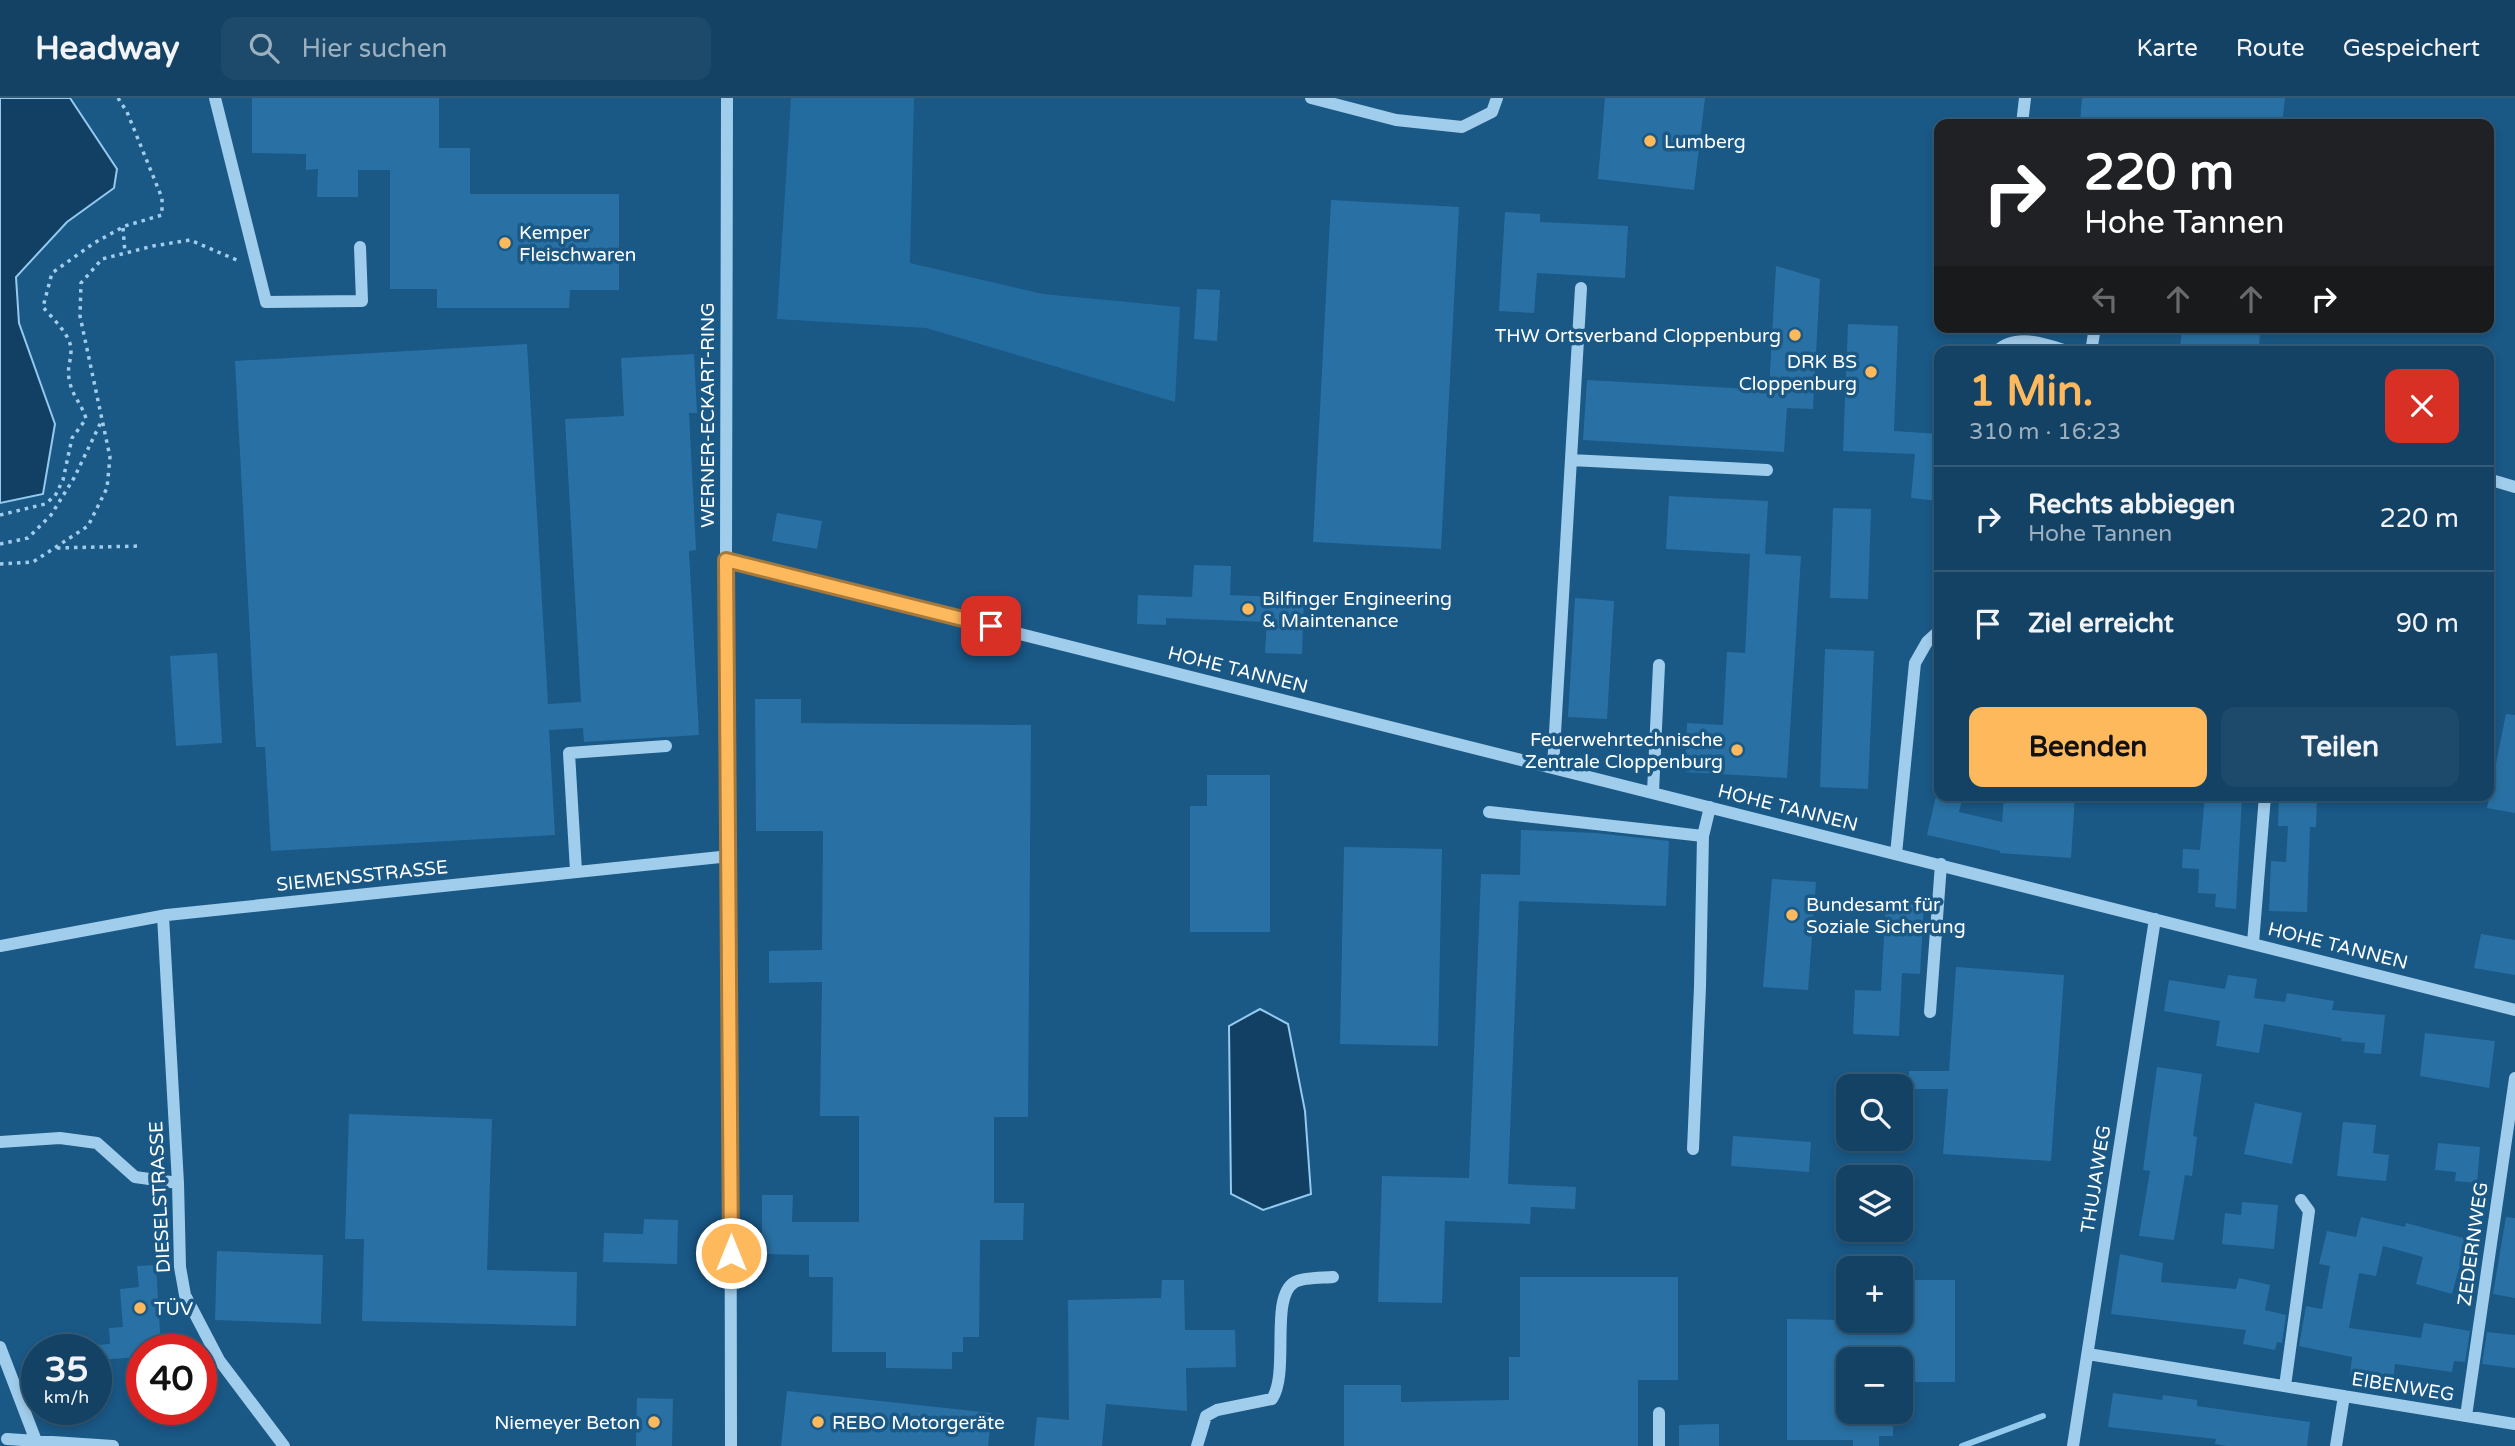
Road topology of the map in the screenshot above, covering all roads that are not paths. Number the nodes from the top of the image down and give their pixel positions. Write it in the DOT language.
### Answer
graph roads {
  1 [pos="215,98"];
  2 [pos="727,98"];
  3 [pos="1311,98"];
  4 [pos="1497,98"];
  5 [pos="2025,98"];
  6 [pos="2023,119"];
  7 [pos="360,247"];
  8 [pos="1581,288"];
  9 [pos="2005,346"];
  10 [pos="2050,346"];
  11 [pos="1571,460"];
  12 [pos="1767,470"];
  13 [pos="2494,481"];
  14 [pos="2515,487"];
  15 [pos="726,560"];
  16 [pos="1934,636"];
  17 [pos="1659,665"];
  18 [pos="666,746"];
  19 [pos="1553,767"];
  20 [pos="1653,792"];
  21 [pos="2266,801"];
  22 [pos="1710,807"];
  23 [pos="1489,812"];
  24 [pos="1703,836"];
  25 [pos="1896,853"];
  26 [pos="730,856"];
  27 [pos="1941,864"];
  28 [pos="576,872"];
  29 [pos="163,916"];
  30 [pos="2155,919"];
  31 [pos="2253,943"];
  32 [pos="0,946"];
  33 [pos="2515,1010"];
  34 [pos="1930,1012"];
  35 [pos="2515,1078"];
  36 [pos="0,1142"];
  37 [pos="1693,1149"];
  38 [pos="178,1183"];
  39 [pos="2301,1200"];
  40 [pos="1333,1277"];
  41 [pos="0,1347"];
  42 [pos="2088,1354"];
  43 [pos="2285,1386"];
  44 [pos="2344,1396"];
  45 [pos="1659,1413"];
  46 [pos="2466,1416"];
  47 [pos="2515,1424"];
  48 [pos="7,1439"];
  49 [pos="36,1441"];
  50 [pos="113,1446"];
  51 [pos="284,1446"];
  52 [pos="731,1446"];
  53 [pos="1197,1446"];
  54 [pos="1659,1446"];
  55 [pos="2073,1446"];
  56 [pos="2336,1446"];
  1 -- 7 [label="street"];
  2 -- 15 [label="street, WERNER-ECKART-RING"];
  3 -- 4 [label="street"];
  5 -- 6 [label="street"];
  8 -- 11 [label="street"];
  9 -- 10 [label="street"];
  11 -- 12 [label="street"];
  11 -- 19 [label="street"];
  13 -- 14 [label="street"];
  15 -- 19 [label="street, HOHE TANNEN"];
  15 -- 26 [label="street, WERNER-ECKART-RING"];
  16 -- 25 [label="street"];
  17 -- 20 [label="street"];
  18 -- 28 [label="street"];
  19 -- 20 [label="street, HOHE TANNEN"];
  20 -- 22 [label="street, HOHE TANNEN"];
  21 -- 31 [label="street"];
  22 -- 24 [label="street"];
  22 -- 25 [label="street, HOHE TANNEN"];
  23 -- 24 [label="street"];
  24 -- 37 [label="street"];
  25 -- 27 [label="street, HOHE TANNEN"];
  26 -- 28 [label="street, SIEMENSSTRASSE"];
  26 -- 52 [label="street, WERNER-ECKART-RING"];
  27 -- 30 [label="street, HOHE TANNEN"];
  27 -- 34 [label="street"];
  28 -- 29 [label="street, SIEMENSSTRASSE"];
  29 -- 32 [label="street, SIEMENSSTRASSE"];
  29 -- 38 [label="street, DIESELSTRASSE"];
  30 -- 31 [label="street, HOHE TANNEN"];
  30 -- 42 [label="street, THUJAWEG"];
  31 -- 33 [label="street, HOHE TANNEN"];
  35 -- 46 [label="street, ZEDERNWEG"];
  36 -- 38 [label="street"];
  38 -- 51 [label="street, DIESELSTRASSE"];
  39 -- 43 [label="street"];
  40 -- 53 [label="street"];
  41 -- 49 [label="street"];
  42 -- 43 [label="street, EIBENWEG"];
  42 -- 55 [label="street, THUJAWEG"];
  43 -- 44 [label="street, EIBENWEG"];
  44 -- 46 [label="street, EIBENWEG"];
  44 -- 56 [label="street"];
  45 -- 54 [label="street"];
  46 -- 47 [label="street, EIBENWEG"];
  48 -- 49 [label="street"];
  49 -- 50 [label="street"];
}
